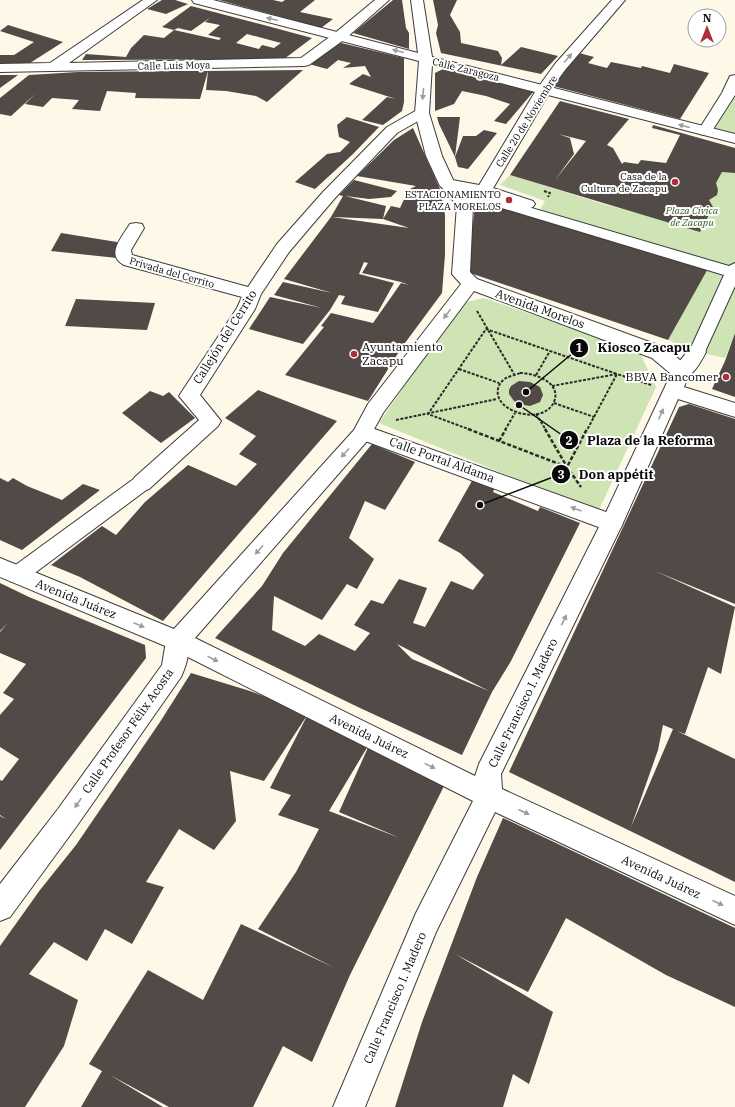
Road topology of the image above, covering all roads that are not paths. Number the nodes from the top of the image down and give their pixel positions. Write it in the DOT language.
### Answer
graph roads {
  1 [pos="151,0"];
  2 [pos="198,0"];
  3 [pos="383,0"];
  4 [pos="417,0"];
  5 [pos="619,0"];
  6 [pos="340,36"];
  7 [pos="426,59"];
  8 [pos="53,67"];
  9 [pos="0,68"];
  10 [pos="735,80"];
  11 [pos="544,89"];
  12 [pos="422,112"];
  13 [pos="705,131"];
  14 [pos="735,140"];
  15 [pos="448,184"];
  16 [pos="475,197"];
  17 [pos="527,204"];
  18 [pos="136,228"];
  19 [pos="734,271"];
  20 [pos="471,283"];
  21 [pos="252,294"];
  22 [pos="697,352"];
  23 [pos="670,383"];
  24 [pos="735,410"];
  25 [pos="361,435"];
  26 [pos="142,483"];
  27 [pos="612,523"];
  28 [pos="8,571"];
  29 [pos="178,641"];
  30 [pos="489,796"];
  31 [pos="0,907"];
  32 [pos="735,911"];
  33 [pos="349,1107"];
  1 -- 8 [label="street"];
  6 -- 2 [label="street, Calle Zaragoza, one-way"];
  3 -- 6 [label="street, Calle Luis Moya"];
  4 -- 7 [label="street"];
  11 -- 5 [label="street, Calle 20 de Noviembre, one-way"];
  7 -- 6 [label="street, Calle Zaragoza, one-way"];
  6 -- 8 [label="street, Calle Luis Moya"];
  7 -- 11 [label="street, Calle Zaragoza"];
  7 -- 12 [label="street, one-way"];
  8 -- 9 [label="street, Calle Luis Moya"];
  10 -- 13 [label="street"];
  13 -- 11 [label="street, Calle Zaragoza, one-way"];
  11 -- 16 [label="street, Calle 20 de Noviembre"];
  12 -- 15 [label="street"];
  12 -- 21 [label="street, Callejón del Cerrito"];
  13 -- 14 [label="street, Calle Zaragoza"];
  15 -- 16 [label="street"];
  15 -- 16 [label="street"];
  16 -- 17 [label="street"];
  16 -- 19 [label="street"];
  16 -- 20 [label="street"];
  18 -- 21 [label="street, Privada del Cerrito"];
  19 -- 22 [label="street"];
  20 -- 23 [label="street, Avenida Morelos"];
  20 -- 25 [label="street, one-way"];
  21 -- 26 [label="street, Callejón del Cerrito"];
  22 -- 23 [label="street, Calle Francisco I. Madero"];
  23 -- 24 [label="street, Avenida Morelos"];
  27 -- 23 [label="street, Calle Francisco I. Madero, one-way"];
  27 -- 25 [label="street, Calle Portal Aldama, one-way"];
  25 -- 29 [label="street, one-way"];
  26 -- 28 [label="street, Callejón del Cerrito"];
  30 -- 27 [label="street, Calle Francisco I. Madero, one-way"];
  28 -- 29 [label="street, Avenida Juárez, one-way"];
  29 -- 30 [label="street, Avenida Juárez, one-way"];
  29 -- 31 [label="street, Calle Profesor Félix Acosta, one-way"];
  30 -- 32 [label="street, Avenida Juárez, one-way"];
  30 -- 33 [label="street, Calle Francisco I. Madero"];
}
